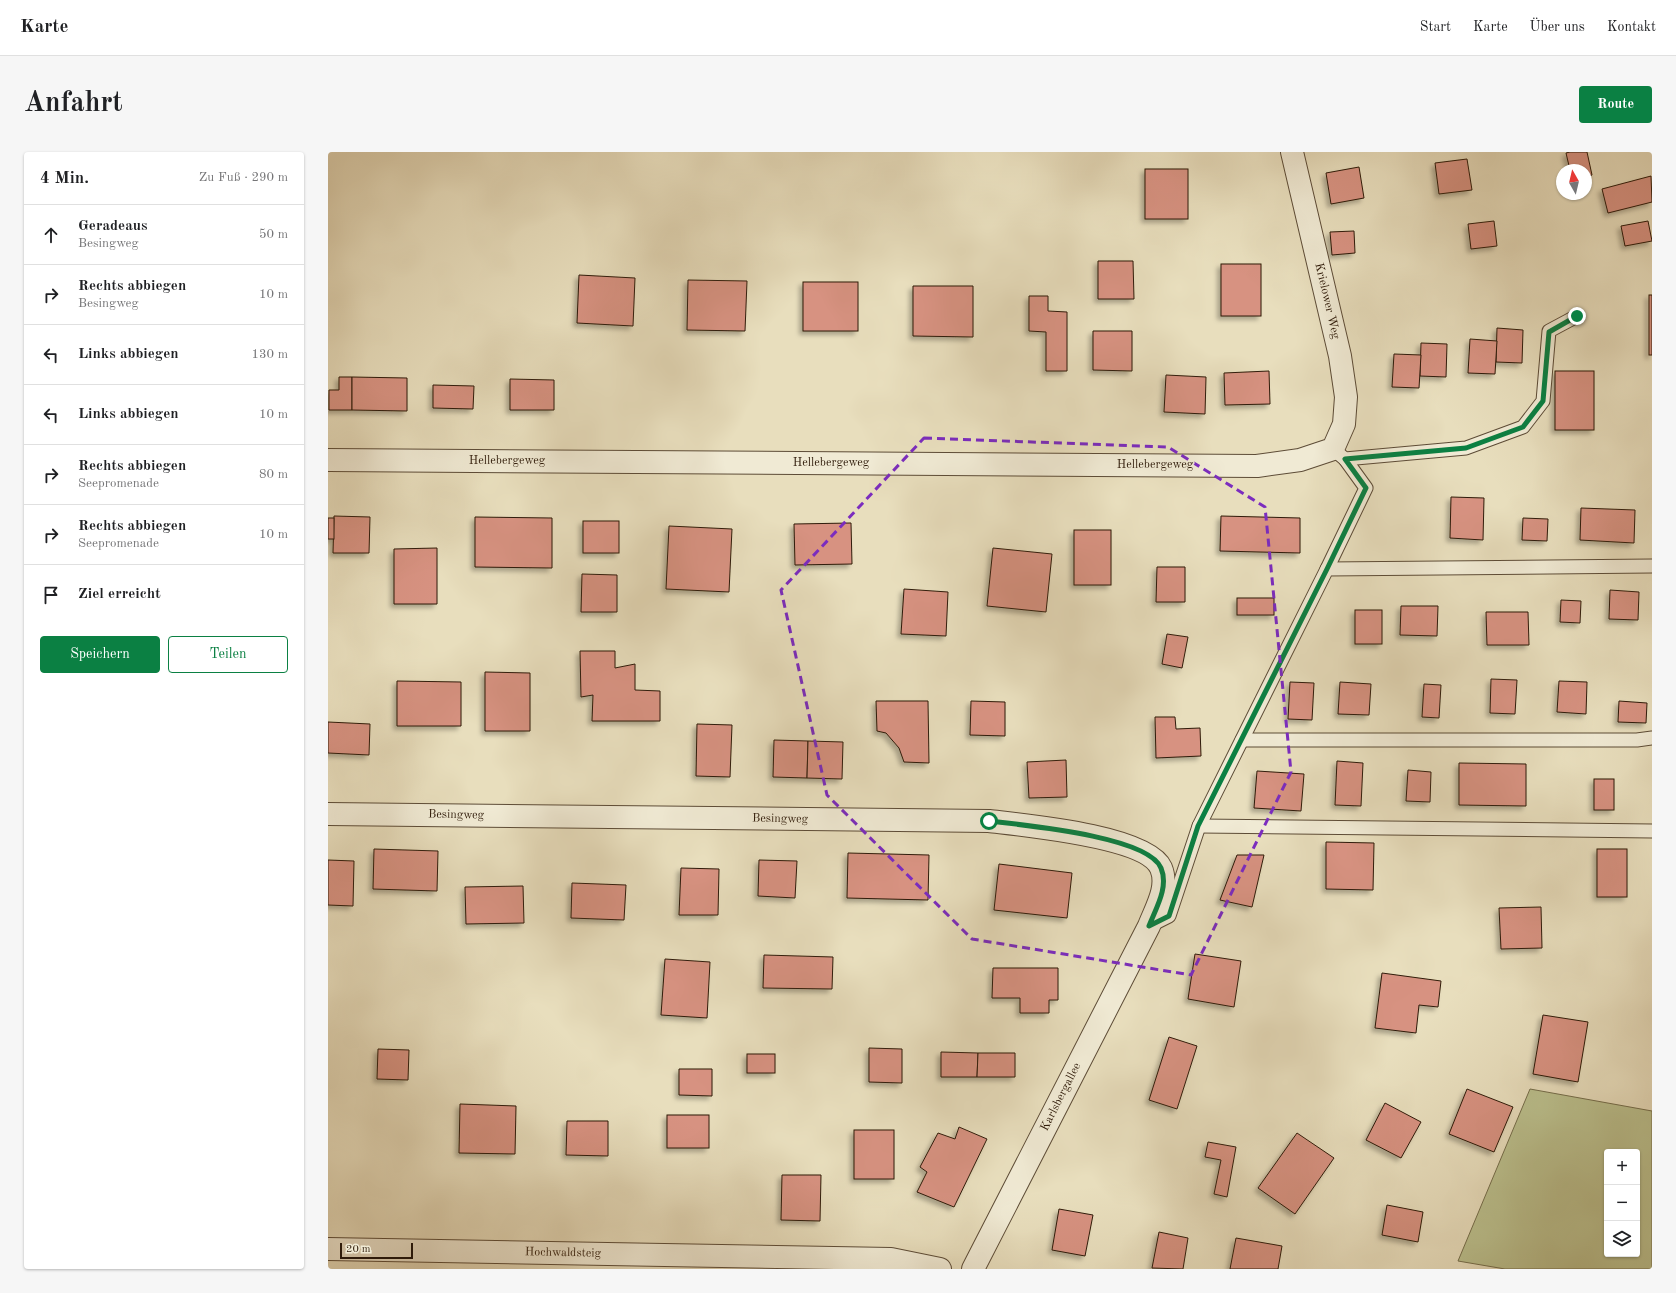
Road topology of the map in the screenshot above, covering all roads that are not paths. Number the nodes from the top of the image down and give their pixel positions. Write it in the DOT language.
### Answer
graph roads {
  1 [pos="1292,152"];
  2 [pos="1577,316"];
  3 [pos="1339,454"];
  4 [pos="328,460"];
  5 [pos="1652,566"];
  6 [pos="1327,569"];
  7 [pos="1652,738"];
  8 [pos="1242,740"];
  9 [pos="328,814"];
  10 [pos="1198,826"];
  11 [pos="1652,831"];
  12 [pos="1149,926"];
  13 [pos="328,1249"];
  14 [pos="940,1269"];
  15 [pos="973,1269"];
  1 -- 3 [label="street, Krielower Weg"];
  2 -- 3 [label="lane"];
  3 -- 4 [label="street, Hellebergeweg"];
  3 -- 6 [label="lane"];
  5 -- 6 [label="lane"];
  6 -- 8 [label="lane"];
  7 -- 8 [label="lane"];
  8 -- 10 [label="lane"];
  9 -- 12 [label="street, Besingweg"];
  10 -- 11 [label="lane"];
  10 -- 12 [label="lane"];
  12 -- 15 [label="street, Karlsbergallee"];
  13 -- 14 [label="street, Hochwaldsteig"];
}
